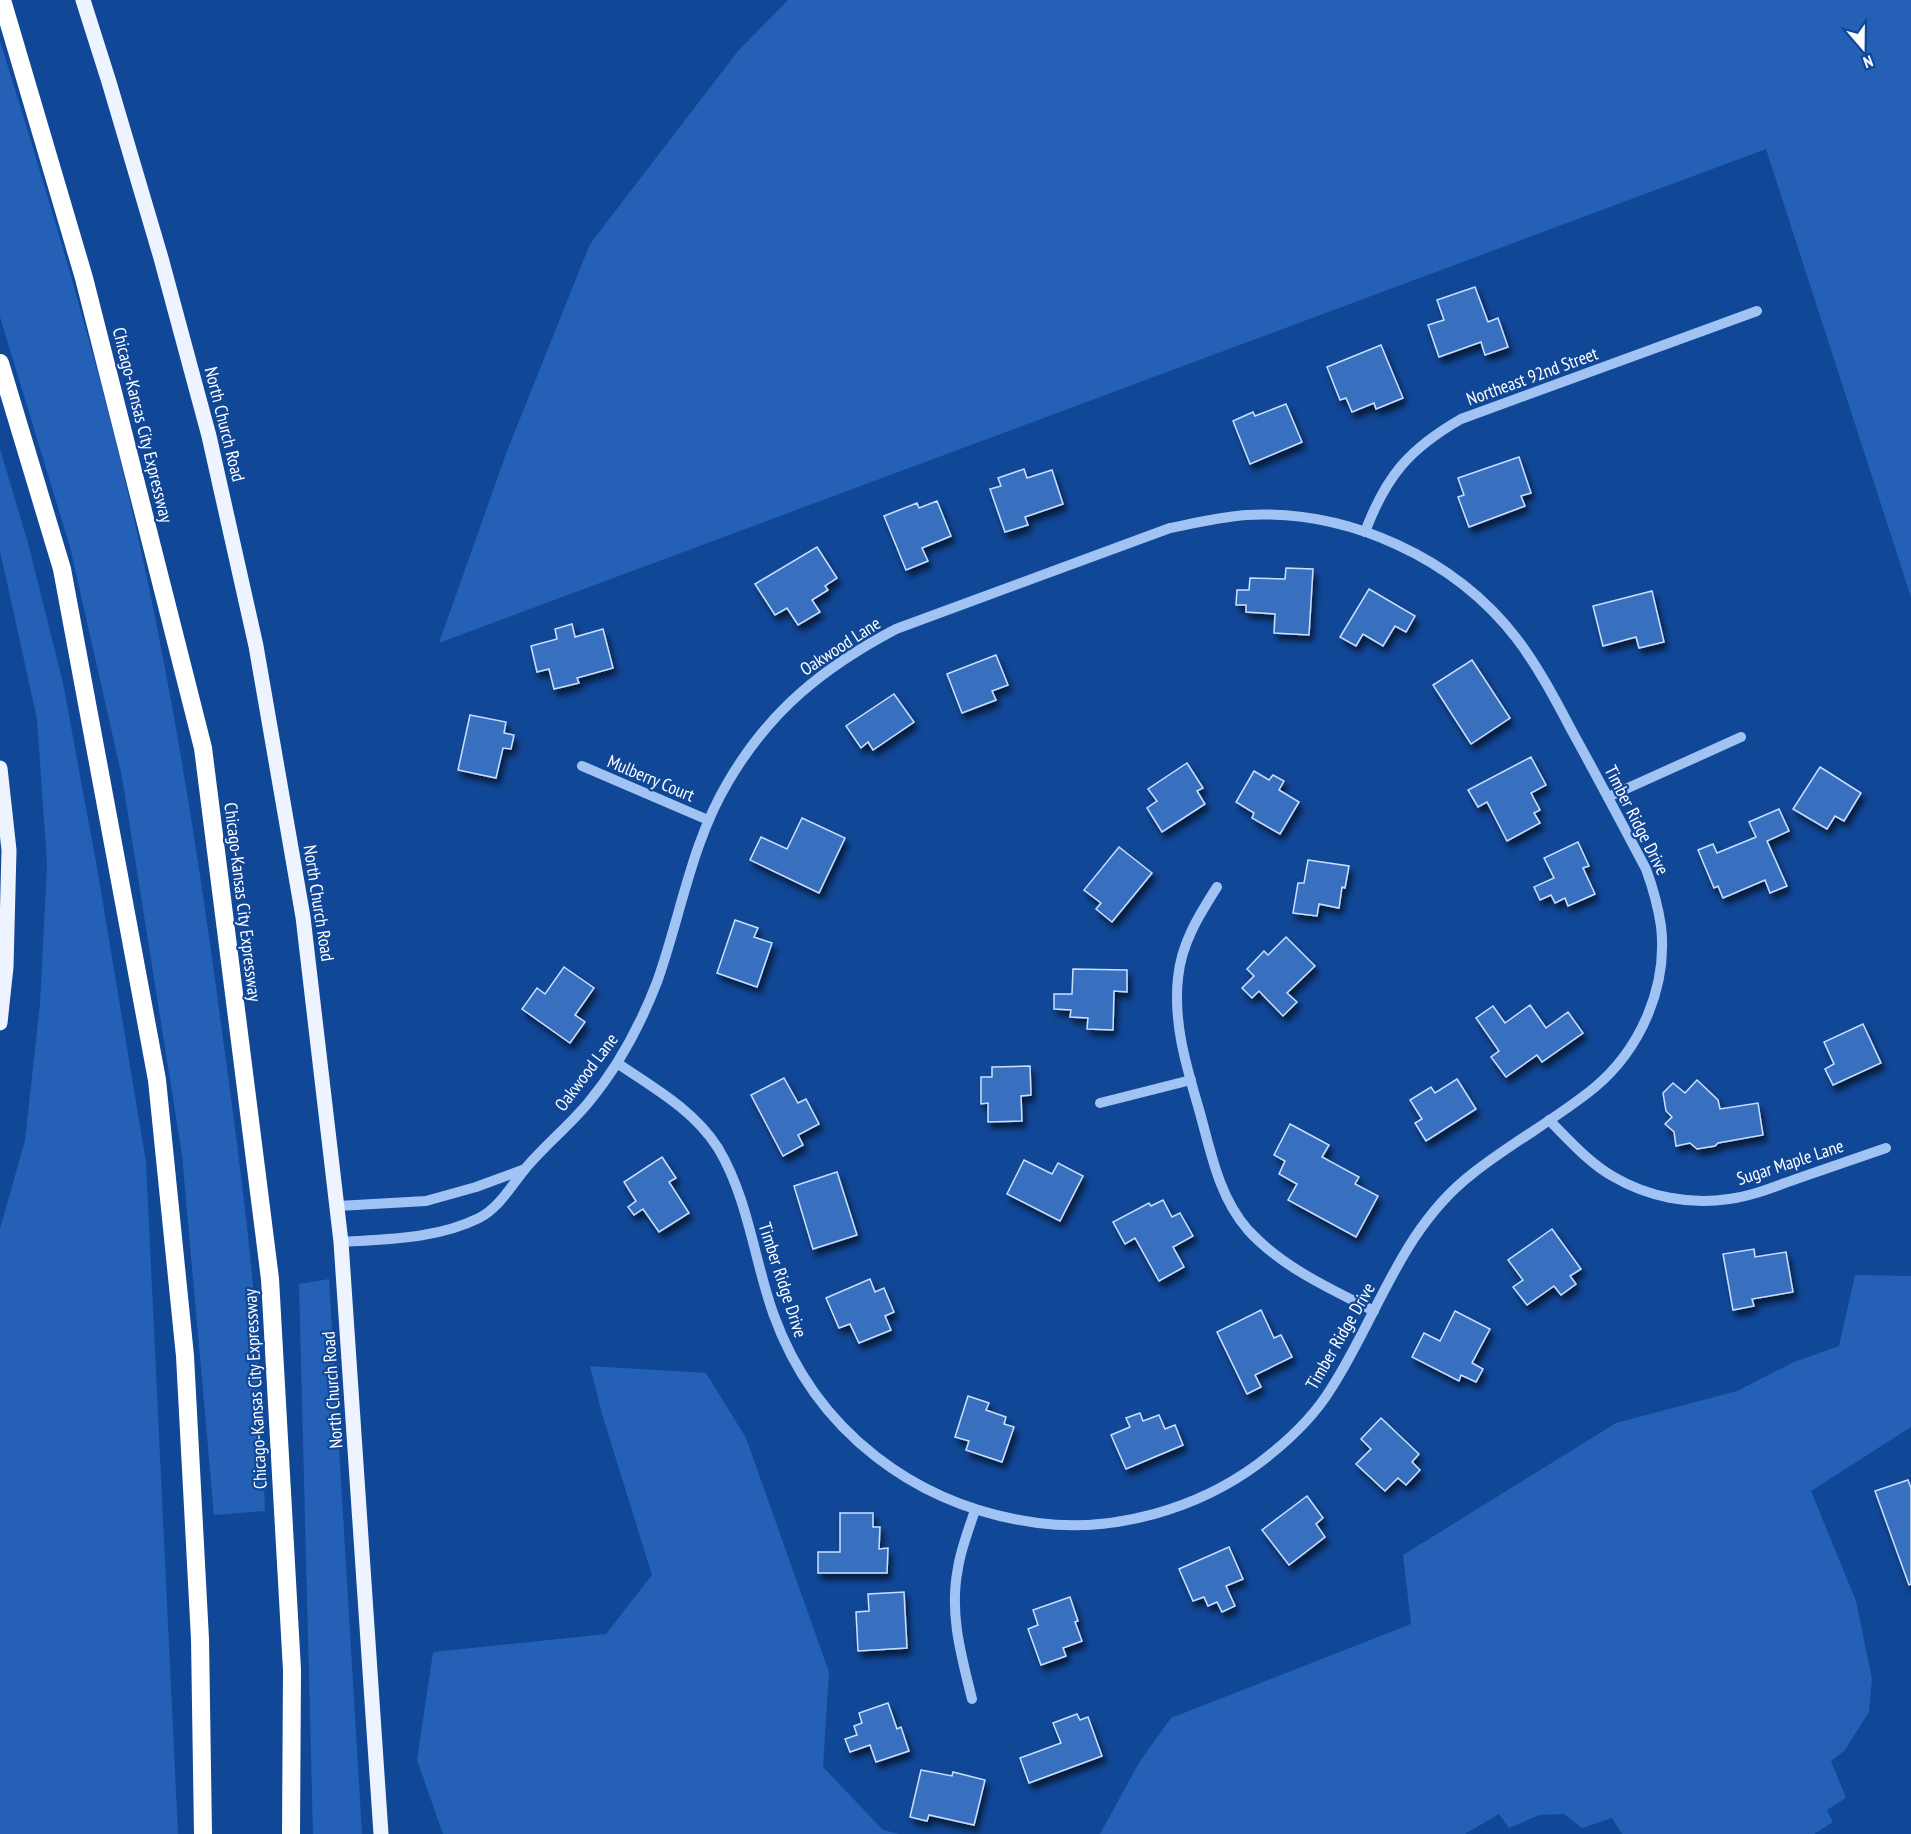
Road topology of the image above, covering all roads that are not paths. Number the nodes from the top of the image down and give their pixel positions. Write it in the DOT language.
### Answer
graph roads {
  1 [pos="2,0"];
  2 [pos="83,0"];
  3 [pos="1757,311"];
  4 [pos="0,363"];
  5 [pos="1365,532"];
  6 [pos="1741,737"];
  7 [pos="582,766"];
  8 [pos="0,768"];
  9 [pos="1608,797"];
  10 [pos="708,820"];
  11 [pos="1217,887"];
  12 [pos="0,1023"];
  13 [pos="617,1063"];
  14 [pos="1191,1080"];
  15 [pos="1100,1103"];
  16 [pos="1549,1120"];
  17 [pos="1886,1148"];
  18 [pos="525,1169"];
  19 [pos="338,1206"];
  20 [pos="341,1242"];
  21 [pos="1374,1311"];
  22 [pos="975,1510"];
  23 [pos="972,1699"];
  24 [pos="203,1834"];
  25 [pos="291,1834"];
  26 [pos="381,1834"];
  1 -- 25 [label="highway, Chicago-Kansas City Expressway"];
  2 -- 19 [label="main road, North Church Road"];
  3 -- 5 [label="street, Northeast 92nd Street"];
  4 -- 24 [label="highway"];
  5 -- 9 [label="street, Timber Ridge Drive"];
  5 -- 10 [label="street, Oakwood Lane"];
  6 -- 9 [label="street"];
  7 -- 10 [label="street, Mulberry Court"];
  8 -- 12 [label="main road"];
  9 -- 16 [label="street, Timber Ridge Drive"];
  10 -- 13 [label="street, Oakwood Lane"];
  11 -- 14 [label="street"];
  13 -- 18 [label="street, Oakwood Lane"];
  13 -- 22 [label="street, Timber Ridge Drive"];
  14 -- 15 [label="street"];
  14 -- 21 [label="street"];
  16 -- 17 [label="street, Sugar Maple Lane"];
  16 -- 21 [label="street, Timber Ridge Drive"];
  18 -- 19 [label="street, Oakwood Lane"];
  18 -- 20 [label="street, Oakwood Lane"];
  19 -- 20 [label="main road, North Church Road"];
  20 -- 26 [label="main road, North Church Road"];
  21 -- 22 [label="street, Timber Ridge Drive"];
  22 -- 23 [label="street"];
}
